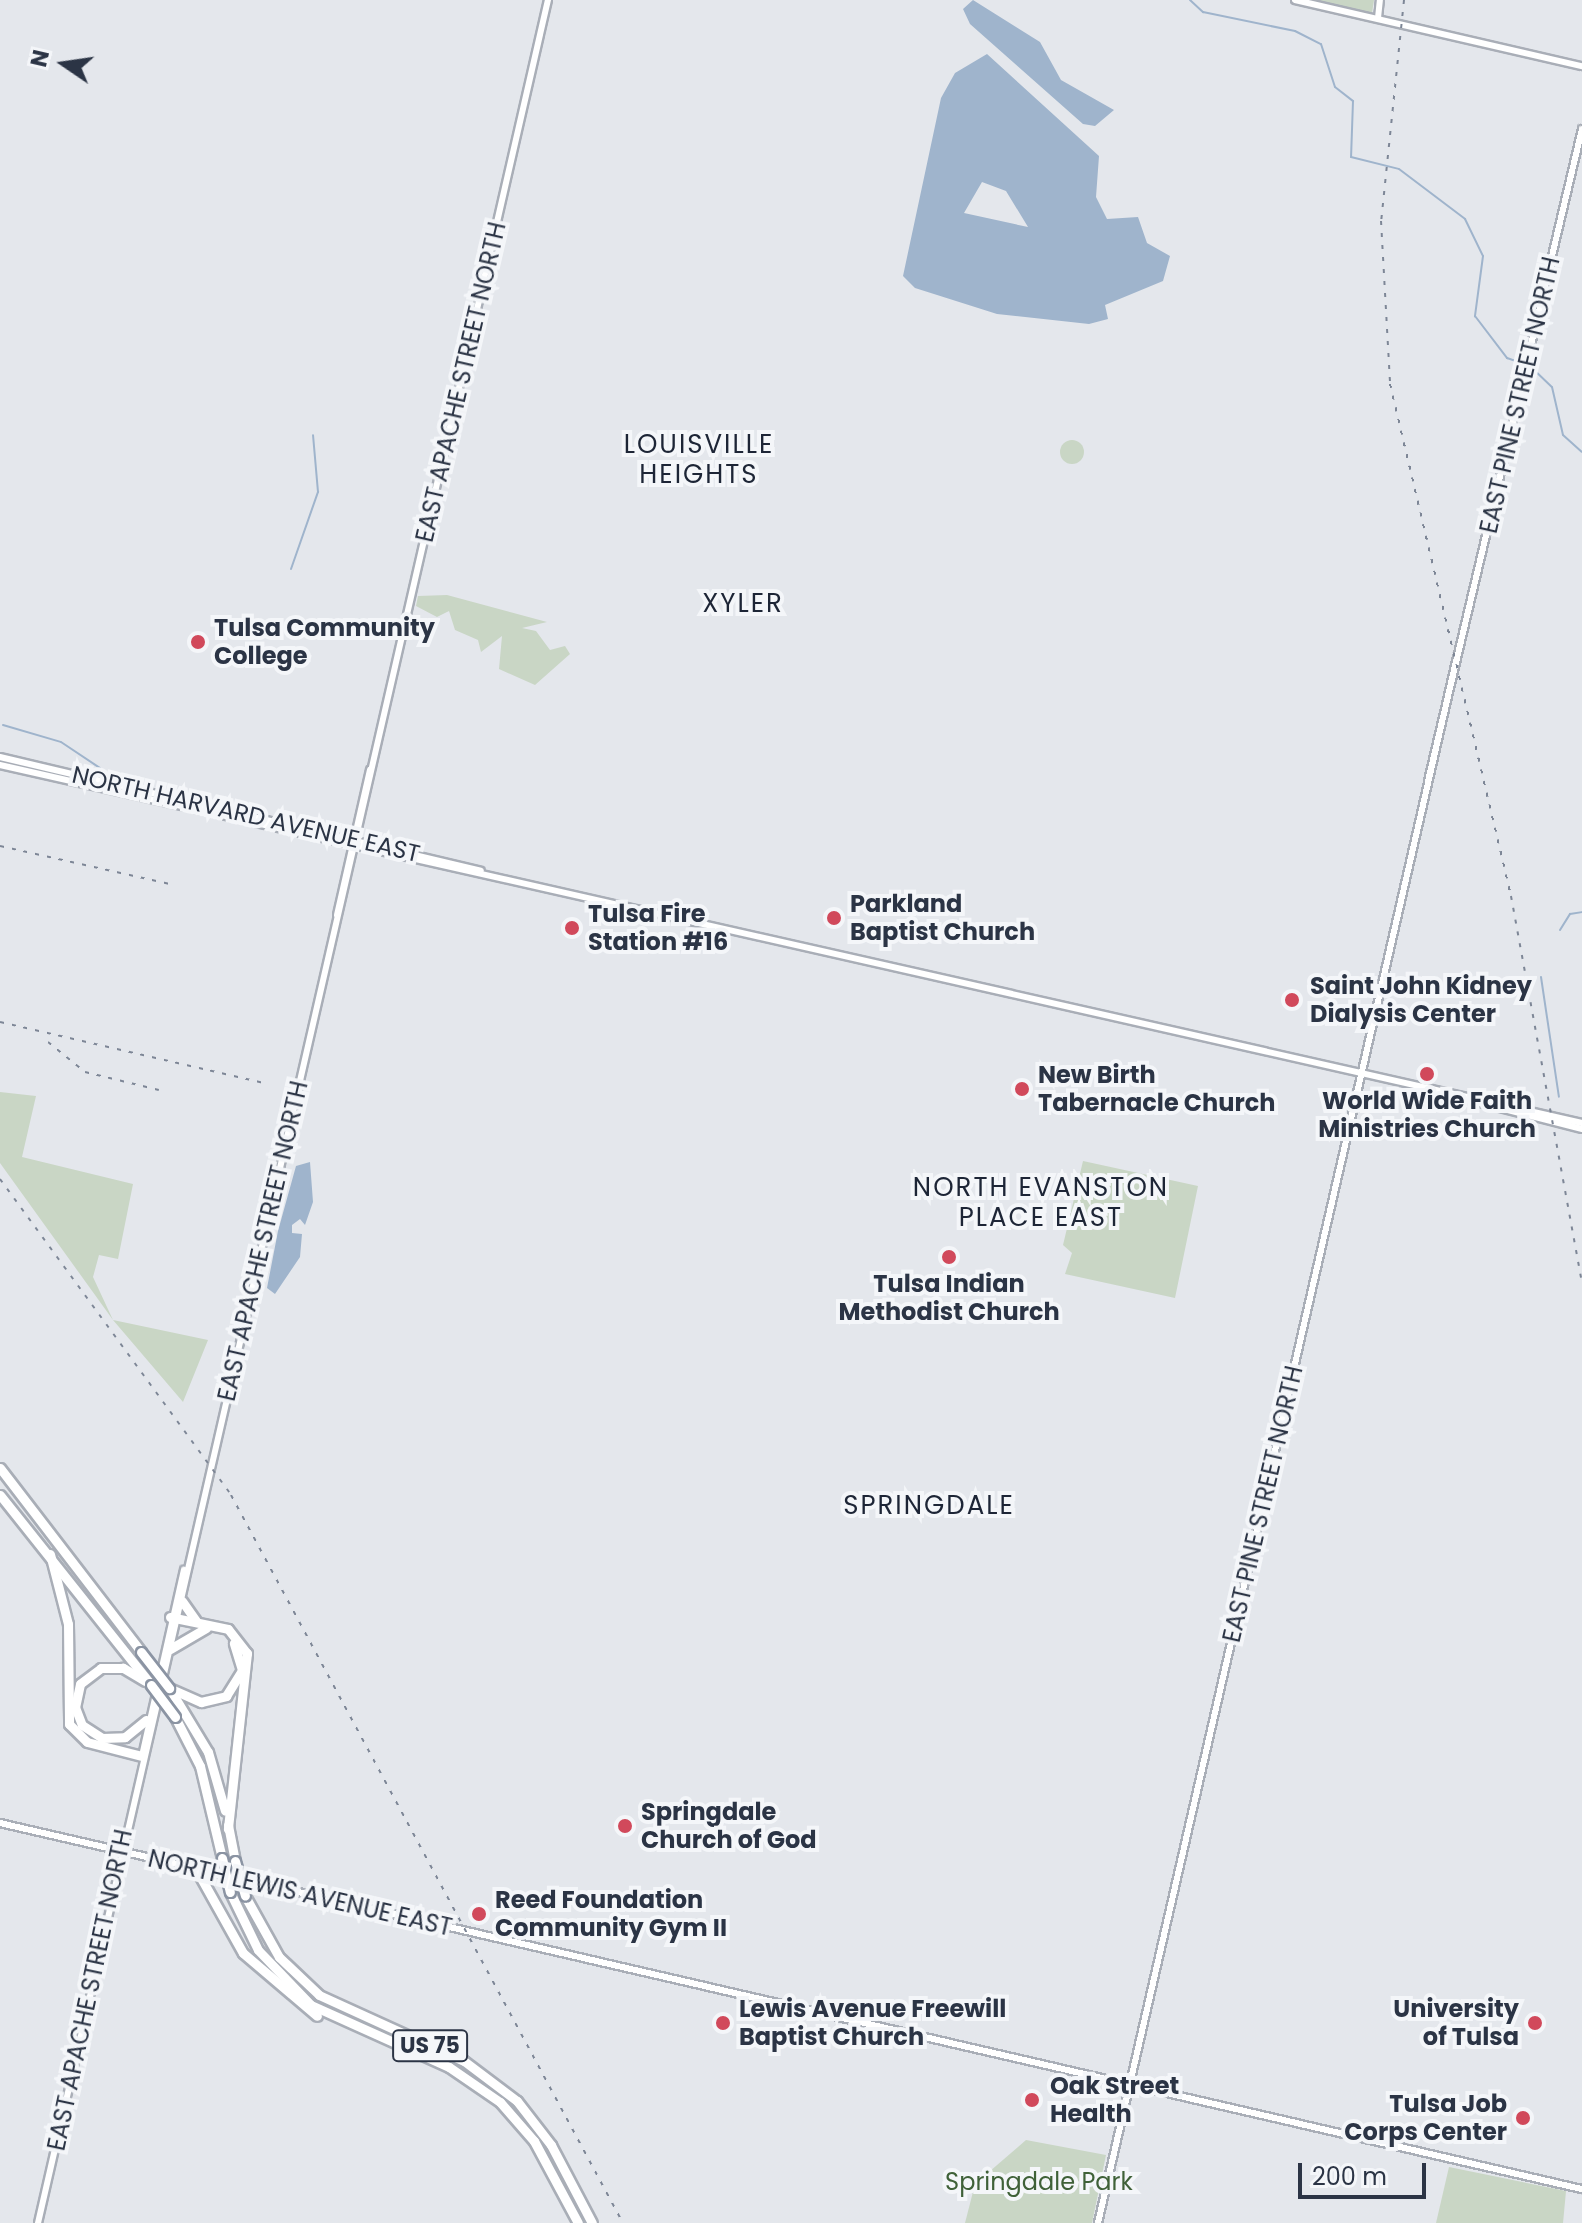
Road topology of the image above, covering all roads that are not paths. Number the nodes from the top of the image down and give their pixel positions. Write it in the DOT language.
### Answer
graph roads {
  1 [pos="548,0"];
  2 [pos="1295,0"];
  3 [pos="1380,0"];
  4 [pos="1378,18"];
  5 [pos="1582,66"];
  6 [pos="1582,129"];
  7 [pos="0,757"];
  8 [pos="0,765"];
  9 [pos="103,785"];
  10 [pos="250,819"];
  11 [pos="247,832"];
  12 [pos="356,839"];
  13 [pos="354,847"];
  14 [pos="492,874"];
  15 [pos="1362,1075"];
  16 [pos="1476,1101"];
  17 [pos="1582,1123"];
  18 [pos="1582,1129"];
  19 [pos="0,1468"];
  20 [pos="0,1475"];
  21 [pos="0,1495"];
  22 [pos="23,1498"];
  23 [pos="50,1554"];
  24 [pos="187,1563"];
  25 [pos="182,1601"];
  26 [pos="175,1618"];
  27 [pos="196,1621"];
  28 [pos="206,1628"];
  29 [pos="170,1649"];
  30 [pos="137,1672"];
  31 [pos="180,1698"];
  32 [pos="146,1720"];
  33 [pos="142,1756"];
  34 [pos="0,1823"];
  35 [pos="228,1829"];
  36 [pos="120,1851"];
  37 [pos="196,1869"];
  38 [pos="380,2040"];
  39 [pos="1128,2086"];
  40 [pos="1582,2189"];
  41 [pos="38,2223"];
  42 [pos="578,2223"];
  43 [pos="592,2223"];
  44 [pos="1098,2223"];
  1 -- 12 [label="main road, EAST APACHE STREET NORTH"];
  2 -- 4 [label="main road"];
  3 -- 4 [label="main road"];
  4 -- 5 [label="main road"];
  6 -- 15 [label="main road, EAST PINE STREET NORTH"];
  7 -- 9 [label="main road, NORTH HARVARD AVENUE EAST"];
  8 -- 9 [label="main road, NORTH HARVARD AVENUE EAST"];
  9 -- 10 [label="main road, NORTH HARVARD AVENUE EAST"];
  10 -- 11 [label="main road"];
  10 -- 12 [label="main road, NORTH HARVARD AVENUE EAST"];
  10 -- 13 [label="main road, NORTH HARVARD AVENUE EAST"];
  12 -- 13 [label="main road, EAST APACHE STREET NORTH"];
  12 -- 14 [label="main road, NORTH HARVARD AVENUE EAST"];
  13 -- 14 [label="main road, NORTH HARVARD AVENUE EAST"];
  13 -- 24 [label="main road, EAST APACHE STREET NORTH"];
  14 -- 15 [label="main road, NORTH HARVARD AVENUE EAST"];
  15 -- 16 [label="main road, NORTH HARVARD AVENUE EAST"];
  15 -- 39 [label="main road, EAST PINE STREET NORTH"];
  16 -- 17 [label="main road, NORTH HARVARD AVENUE EAST"];
  16 -- 18 [label="main road, NORTH HARVARD AVENUE EAST"];
  19 -- 22 [label="highway, US 75"];
  20 -- 22 [label="highway"];
  21 -- 23 [label="highway, US 75"];
  22 -- 31 [label="highway, US 75, bridge"];
  23 -- 30 [label="highway, US 75"];
  23 -- 33 [label="highway"];
  24 -- 25 [label="main road, EAST APACHE STREET NORTH"];
  24 -- 26 [label="main road, EAST APACHE STREET NORTH"];
  25 -- 26 [label="main road, EAST APACHE STREET NORTH"];
  25 -- 27 [label="highway"];
  26 -- 27 [label="highway"];
  26 -- 28 [label="highway"];
  26 -- 29 [label="main road, EAST APACHE STREET NORTH"];
  26 -- 32 [label="main road, EAST APACHE STREET NORTH"];
  27 -- 35 [label="highway"];
  28 -- 29 [label="highway"];
  28 -- 31 [label="highway"];
  29 -- 33 [label="main road, EAST APACHE STREET NORTH"];
  30 -- 32 [label="highway"];
  30 -- 38 [label="highway, US 75, bridge"];
  31 -- 35 [label="highway, US 75"];
  32 -- 33 [label="main road, EAST APACHE STREET NORTH"];
  33 -- 36 [label="main road, EAST APACHE STREET NORTH"];
  34 -- 36 [label="main road, NORTH LEWIS AVENUE EAST"];
  35 -- 43 [label="highway, US 75, bridge"];
  36 -- 37 [label="main road, NORTH LEWIS AVENUE EAST"];
  36 -- 41 [label="main road, EAST APACHE STREET NORTH"];
  37 -- 38 [label="highway"];
  37 -- 39 [label="main road, NORTH LEWIS AVENUE EAST"];
  38 -- 42 [label="highway, US 75"];
  39 -- 40 [label="main road, NORTH LEWIS AVENUE EAST"];
  39 -- 44 [label="main road, EAST PINE STREET NORTH"];
}
